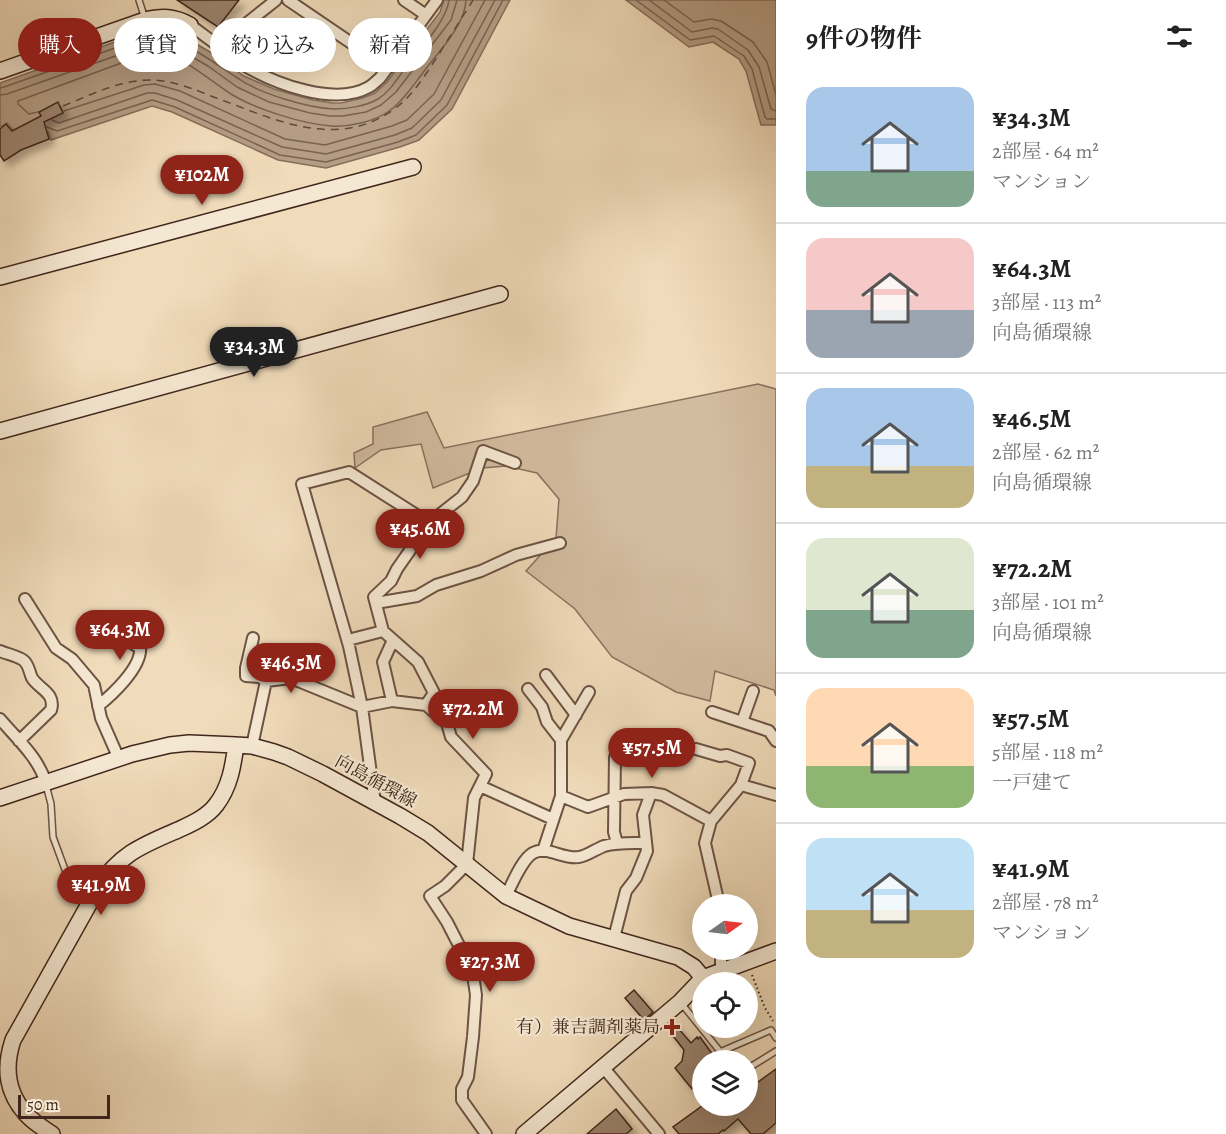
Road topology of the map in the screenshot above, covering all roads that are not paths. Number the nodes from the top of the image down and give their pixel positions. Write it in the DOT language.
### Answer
graph roads {
  1 [pos="139,0"];
  2 [pos="276,0"];
  3 [pos="288,0"];
  4 [pos="404,0"];
  5 [pos="437,0"];
  6 [pos="426,15"];
  7 [pos="144,18"];
  8 [pos="156,18"];
  9 [pos="174,18"];
  10 [pos="253,18"];
  11 [pos="424,18"];
  12 [pos="114,31"];
  13 [pos="348,41"];
  14 [pos="0,71"];
  15 [pos="256,72"];
  16 [pos="385,72"];
  17 [pos="413,167"];
  18 [pos="0,277"];
  19 [pos="500,294"];
  20 [pos="0,431"];
  21 [pos="515,463"];
  22 [pos="429,523"];
  23 [pos="560,543"];
  24 [pos="25,599"];
  25 [pos="376,603"];
  26 [pos="130,626"];
  27 [pos="383,631"];
  28 [pos="253,638"];
  29 [pos="348,640"];
  30 [pos="393,640"];
  31 [pos="0,651"];
  32 [pos="546,675"];
  33 [pos="266,681"];
  34 [pos="528,689"];
  35 [pos="753,691"];
  36 [pos="590,692"];
  37 [pos="392,701"];
  38 [pos="426,705"];
  39 [pos="98,706"];
  40 [pos="362,707"];
  41 [pos="712,712"];
  42 [pos="576,715"];
  43 [pos="0,719"];
  44 [pos="742,722"];
  45 [pos="561,740"];
  46 [pos="20,741"];
  47 [pos="776,741"];
  48 [pos="236,745"];
  49 [pos="252,746"];
  50 [pos="696,749"];
  51 [pos="615,758"];
  52 [pos="119,759"];
  53 [pos="46,783"];
  54 [pos="741,785"];
  55 [pos="480,786"];
  56 [pos="651,793"];
  57 [pos="776,795"];
  58 [pos="561,796"];
  59 [pos="614,797"];
  60 [pos="0,798"];
  61 [pos="375,803"];
  62 [pos="553,819"];
  63 [pos="711,821"];
  64 [pos="617,843"];
  65 [pos="646,843"];
  66 [pos="543,851"];
  67 [pos="467,864"];
  68 [pos="98,888"];
  69 [pos="717,894"];
  70 [pos="506,896"];
  71 [pos="614,938"];
  72 [pos="776,951"];
  73 [pos="721,960"];
  74 [pos="721,971"];
  75 [pos="698,972"];
  76 [pos="692,989"];
  77 [pos="680,1002"];
  78 [pos="776,1038"];
  79 [pos="718,1050"];
  80 [pos="724,1050"];
  81 [pos="776,1051"];
  82 [pos="758,1062"];
  83 [pos="603,1067"];
  84 [pos="52,1134"];
  85 [pos="486,1134"];
  86 [pos="524,1134"];
  87 [pos="659,1134"];
  1 -- 7 [label="lane"];
  2 -- 10 [label="street"];
  3 -- 13 [label="street"];
  4 -- 6 [label="street"];
  5 -- 6 [label="street"];
  6 -- 11 [label="street"];
  8 -- 9 [label="street"];
  12 -- 14 [label="street"];
  15 -- 16 [label="street"];
  17 -- 18 [label="street"];
  19 -- 20 [label="street"];
  21 -- 22 [label="street"];
  22 -- 25 [label="street"];
  22 -- 29 [label="street"];
  23 -- 25 [label="street"];
  24 -- 39 [label="street"];
  25 -- 27 [label="street"];
  26 -- 39 [label="street"];
  27 -- 29 [label="street"];
  27 -- 30 [label="street"];
  28 -- 33 [label="street"];
  29 -- 40 [label="street"];
  30 -- 37 [label="street"];
  30 -- 38 [label="street"];
  31 -- 46 [label="street"];
  32 -- 42 [label="street"];
  33 -- 40 [label="street"];
  33 -- 49 [label="street"];
  34 -- 45 [label="street"];
  35 -- 44 [label="street"];
  36 -- 42 [label="street"];
  37 -- 38 [label="street"];
  37 -- 40 [label="street"];
  38 -- 55 [label="street"];
  39 -- 52 [label="street"];
  40 -- 61 [label="street"];
  41 -- 44 [label="street"];
  42 -- 45 [label="street"];
  43 -- 46 [label="street"];
  44 -- 47 [label="street"];
  45 -- 58 [label="street"];
  46 -- 53 [label="street"];
  48 -- 49 [label="street, 向島循環線"];
  48 -- 52 [label="street, 向島循環線"];
  48 -- 68 [label="street"];
  49 -- 61 [label="street, 向島循環線"];
  50 -- 54 [label="street"];
  51 -- 59 [label="street"];
  52 -- 53 [label="street, 向島循環線"];
  53 -- 60 [label="street, 向島循環線"];
  53 -- 68 [label="lane"];
  54 -- 57 [label="street"];
  54 -- 63 [label="street"];
  55 -- 62 [label="street"];
  55 -- 67 [label="street"];
  56 -- 59 [label="street"];
  56 -- 63 [label="street"];
  56 -- 65 [label="street"];
  58 -- 59 [label="street"];
  58 -- 62 [label="street"];
  59 -- 64 [label="street"];
  61 -- 67 [label="street, 向島循環線"];
  62 -- 66 [label="street"];
  63 -- 69 [label="street"];
  64 -- 65 [label="street"];
  64 -- 66 [label="street"];
  65 -- 71 [label="street"];
  66 -- 70 [label="street"];
  67 -- 70 [label="street, 向島循環線"];
  67 -- 85 [label="street"];
  68 -- 84 [label="street"];
  70 -- 71 [label="street, 向島循環線"];
  71 -- 75 [label="street, 向島循環線"];
  72 -- 74 [label="street"];
  73 -- 74 [label="street"];
  76 -- 77 [label="street"];
  77 -- 79 [label="lane"];
  77 -- 83 [label="street"];
  78 -- 80 [label="lane"];
  81 -- 82 [label="lane"];
  83 -- 86 [label="street"];
  83 -- 87 [label="street"];
}
